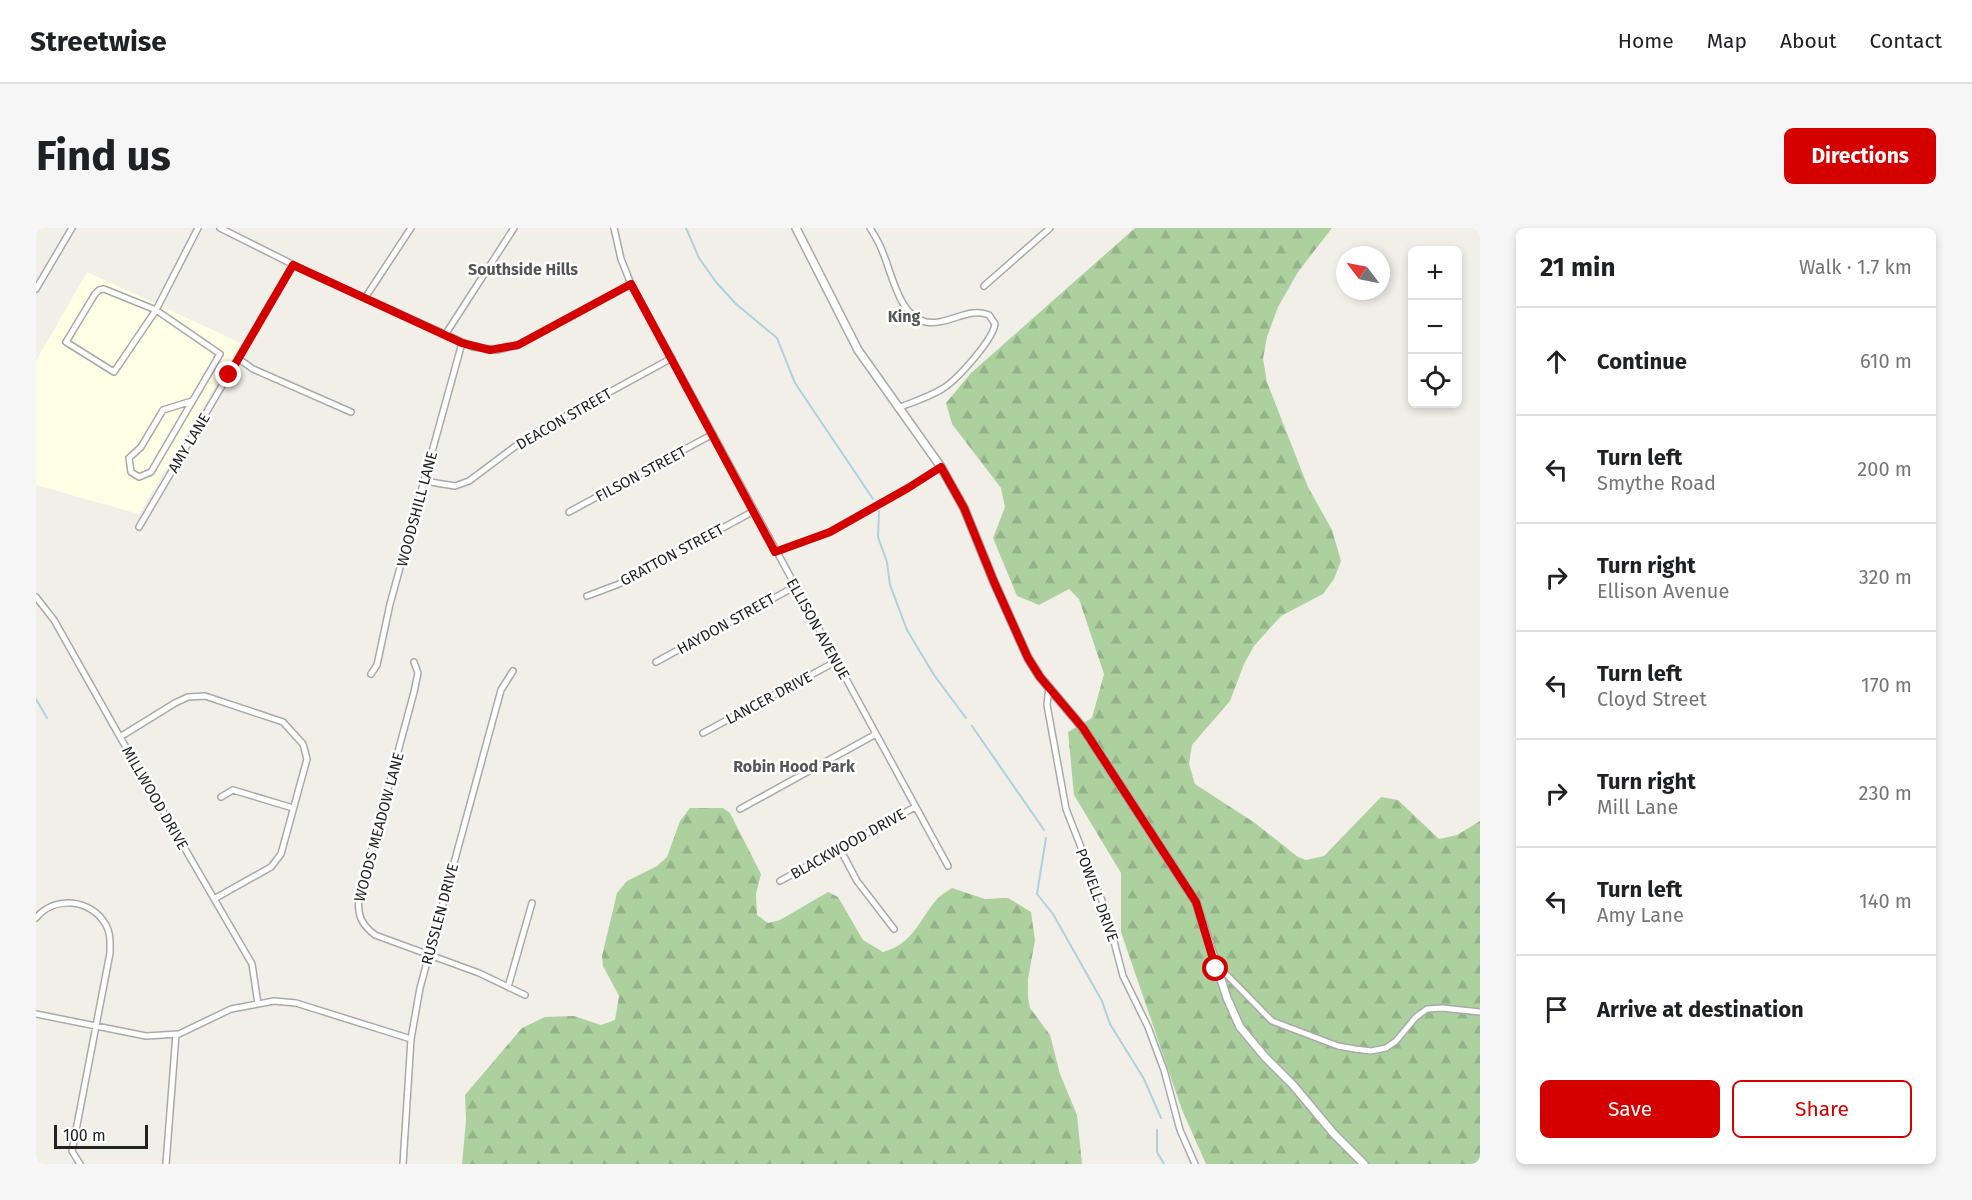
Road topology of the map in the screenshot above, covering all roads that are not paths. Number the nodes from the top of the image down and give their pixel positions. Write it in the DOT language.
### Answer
graph roads {
  1 [pos="72,228"];
  2 [pos="198,228"];
  3 [pos="220,228"];
  4 [pos="411,228"];
  5 [pos="514,228"];
  6 [pos="614,228"];
  7 [pos="796,228"];
  8 [pos="870,228"];
  9 [pos="1050,228"];
  10 [pos="293,265"];
  11 [pos="631,284"];
  12 [pos="984,286"];
  13 [pos="36,289"];
  14 [pos="365,298"];
  15 [pos="156,310"];
  16 [pos="445,335"];
  17 [pos="462,343"];
  18 [pos="672,358"];
  19 [pos="239,359"];
  20 [pos="192,401"];
  21 [pos="898,408"];
  22 [pos="351,412"];
  23 [pos="713,434"];
  24 [pos="941,467"];
  25 [pos="424,481"];
  26 [pos="754,511"];
  27 [pos="569,512"];
  28 [pos="139,527"];
  29 [pos="775,552"];
  30 [pos="796,586"];
  31 [pos="587,596"];
  32 [pos="36,597"];
  33 [pos="414,662"];
  34 [pos="656,662"];
  35 [pos="835,662"];
  36 [pos="513,671"];
  37 [pos="371,674"];
  38 [pos="1049,687"];
  39 [pos="703,733"];
  40 [pos="876,734"];
  41 [pos="120,737"];
  42 [pos="221,797"];
  43 [pos="915,807"];
  44 [pos="293,808"];
  45 [pos="740,809"];
  46 [pos="840,849"];
  47 [pos="948,867"];
  48 [pos="780,880"];
  49 [pos="214,899"];
  50 [pos="532,903"];
  51 [pos="36,918"];
  52 [pos="894,928"];
  53 [pos="429,954"];
  54 [pos="1216,969"];
  55 [pos="508,987"];
  56 [pos="525,995"];
  57 [pos="258,1004"];
  58 [pos="1480,1012"];
  59 [pos="36,1014"];
  60 [pos="95,1026"];
  61 [pos="176,1034"];
  62 [pos="411,1040"];
  63 [pos="80,1164"];
  64 [pos="166,1164"];
  65 [pos="403,1164"];
  66 [pos="1195,1164"];
  67 [pos="1364,1164"];
  1 -- 13 [label="street"];
  2 -- 15 [label="street"];
  3 -- 10 [label="street"];
  4 -- 14 [label="street"];
  5 -- 16 [label="street"];
  6 -- 11 [label="street, ELLISON AVENUE"];
  7 -- 21 [label="street"];
  8 -- 21 [label="street"];
  9 -- 12 [label="street"];
  10 -- 14 [label="street"];
  10 -- 19 [label="street, AMY LANE"];
  11 -- 17 [label="street"];
  11 -- 18 [label="street, ELLISON AVENUE"];
  14 -- 16 [label="street"];
  15 -- 15 [label="street"];
  15 -- 20 [label="street"];
  16 -- 17 [label="street"];
  17 -- 25 [label="street, WOODSHILL LANE"];
  18 -- 23 [label="street, ELLISON AVENUE"];
  18 -- 25 [label="street, DEACON STREET"];
  19 -- 22 [label="street"];
  19 -- 28 [label="street, AMY LANE"];
  20 -- 20 [label="street"];
  21 -- 24 [label="street"];
  23 -- 26 [label="street, ELLISON AVENUE"];
  23 -- 27 [label="street, FILSON STREET"];
  24 -- 29 [label="street"];
  24 -- 38 [label="street"];
  25 -- 37 [label="street, WOODSHILL LANE"];
  26 -- 29 [label="street, ELLISON AVENUE"];
  26 -- 31 [label="street, GRATTON STREET"];
  29 -- 30 [label="street, ELLISON AVENUE"];
  30 -- 34 [label="street, HAYDON STREET"];
  30 -- 35 [label="street, ELLISON AVENUE"];
  32 -- 41 [label="street, MILLWOOD DRIVE"];
  33 -- 53 [label="street, WOODS MEADOW LANE"];
  35 -- 39 [label="street, LANCER DRIVE"];
  35 -- 40 [label="street, ELLISON AVENUE"];
  36 -- 53 [label="street, RUSSLEN DRIVE"];
  38 -- 54 [label="street"];
  38 -- 66 [label="street, POWELL DRIVE"];
  40 -- 43 [label="street, ELLISON AVENUE"];
  40 -- 45 [label="street"];
  41 -- 44 [label="street"];
  41 -- 49 [label="street, MILLWOOD DRIVE"];
  42 -- 44 [label="street"];
  43 -- 46 [label="street, BLACKWOOD DRIVE"];
  43 -- 47 [label="street, ELLISON AVENUE"];
  44 -- 49 [label="street"];
  46 -- 48 [label="street, BLACKWOOD DRIVE"];
  46 -- 52 [label="street"];
  49 -- 57 [label="street, MILLWOOD DRIVE"];
  50 -- 55 [label="street"];
  51 -- 60 [label="street"];
  53 -- 55 [label="street, WOODS MEADOW LANE"];
  53 -- 62 [label="street, RUSSLEN DRIVE"];
  54 -- 58 [label="street"];
  54 -- 67 [label="street"];
  55 -- 56 [label="street, WOODS MEADOW LANE"];
  57 -- 61 [label="street"];
  57 -- 62 [label="street"];
  59 -- 60 [label="street"];
  60 -- 61 [label="street"];
  60 -- 63 [label="street"];
  61 -- 64 [label="street"];
  62 -- 65 [label="street, RUSSLEN DRIVE"];
}
